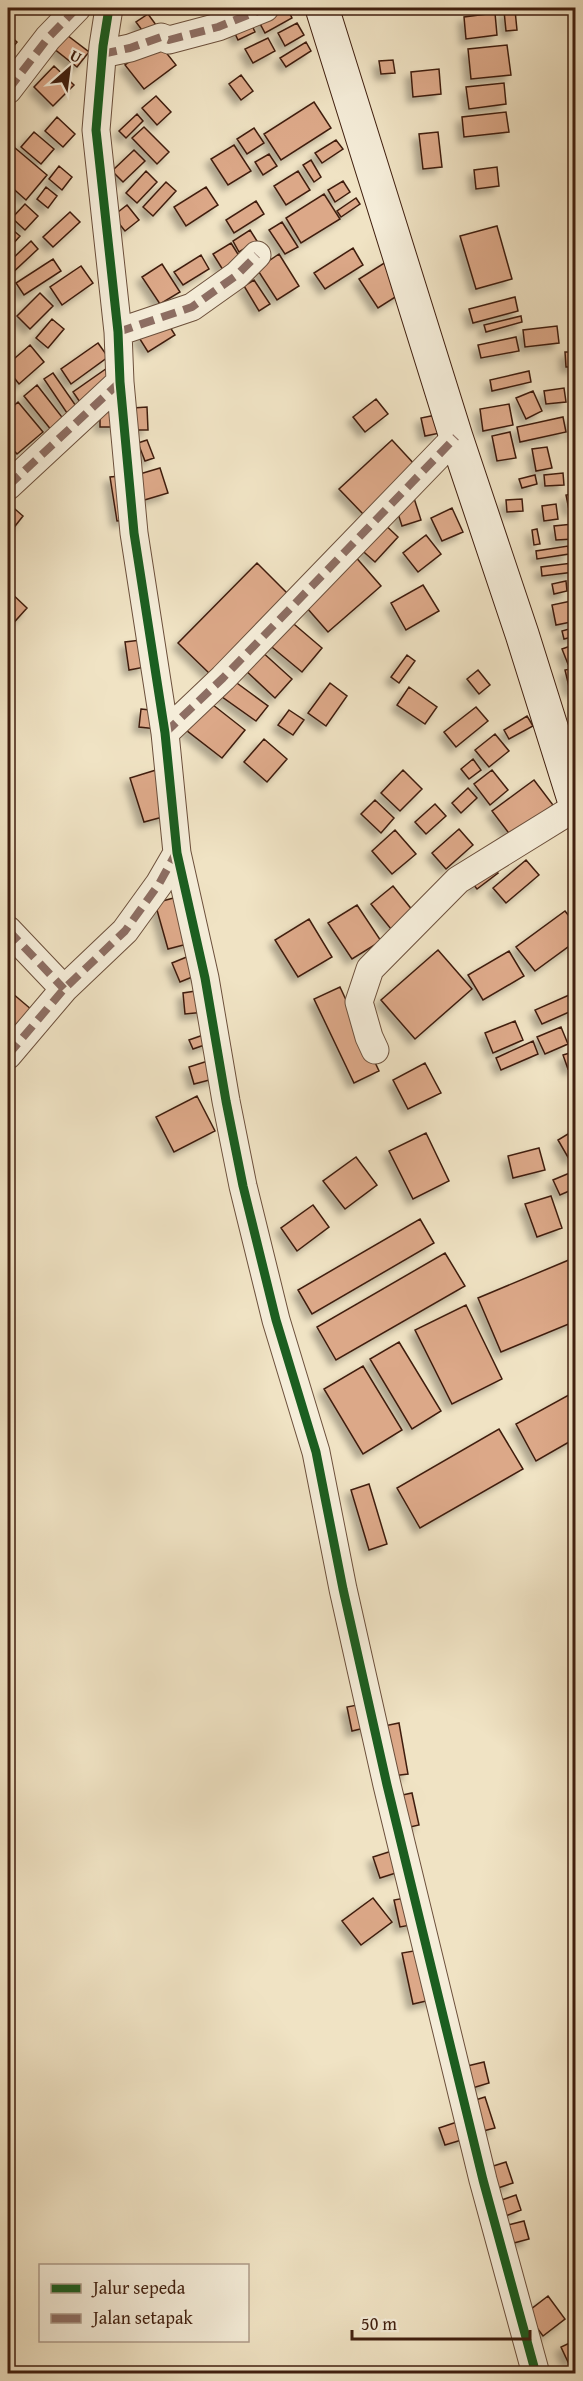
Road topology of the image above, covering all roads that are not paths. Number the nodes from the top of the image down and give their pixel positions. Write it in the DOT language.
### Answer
graph roads {
  1 [pos="77,8"];
  2 [pos="109,8"];
  3 [pos="265,8"];
  4 [pos="322,8"];
  5 [pos="102,54"];
  6 [pos="8,90"];
  7 [pos="257,255"];
  8 [pos="118,332"];
  9 [pos="120,382"];
  10 [pos="456,437"];
  11 [pos="8,486"];
  12 [pos="165,733"];
  13 [pos="576,806"];
  14 [pos="177,853"];
  15 [pos="8,930"];
  16 [pos="64,989"];
  17 [pos="375,1050"];
  18 [pos="8,1055"];
  19 [pos="536,2373"];
  1 -- 6 [label="street"];
  2 -- 5 [label="street"];
  3 -- 5 [label="street"];
  4 -- 10 [label="main road"];
  5 -- 8 [label="street"];
  7 -- 8 [label="street"];
  8 -- 9 [label="street"];
  9 -- 11 [label="street"];
  9 -- 12 [label="street"];
  10 -- 12 [label="street"];
  10 -- 13 [label="main road"];
  12 -- 14 [label="street"];
  13 -- 17 [label="street"];
  14 -- 16 [label="street"];
  14 -- 19 [label="street"];
  15 -- 16 [label="street"];
  16 -- 18 [label="street"];
}
